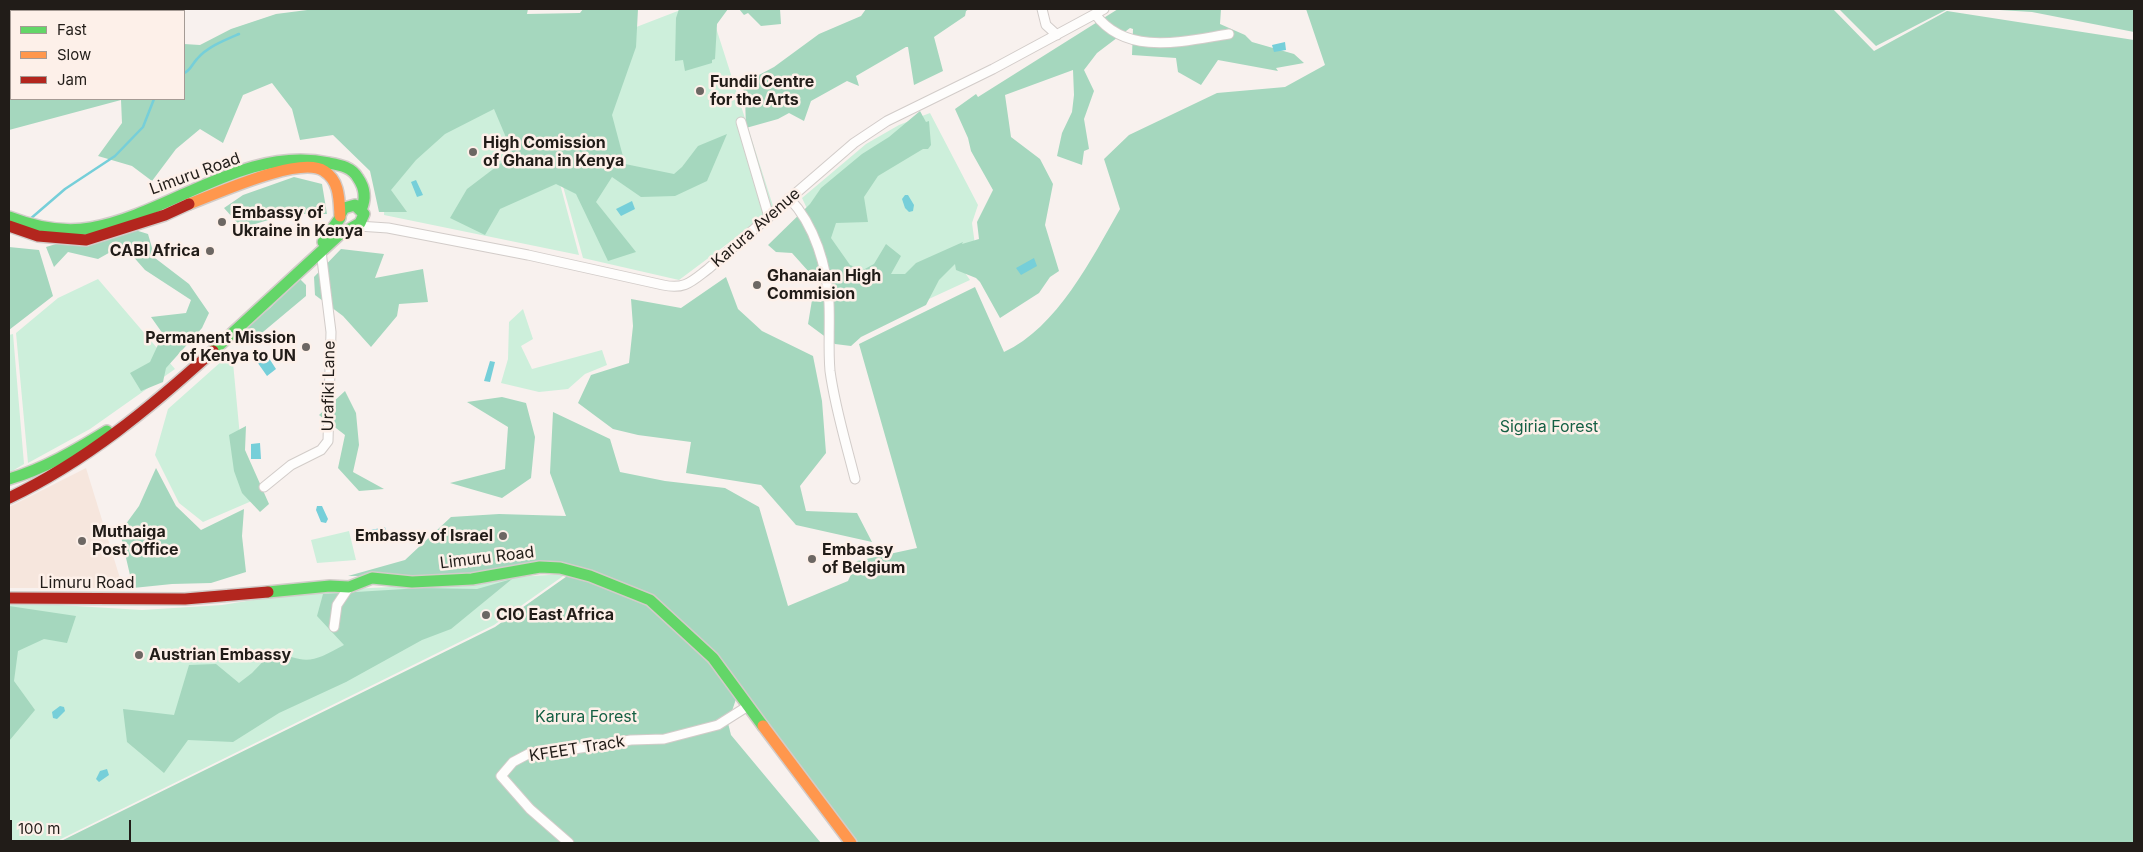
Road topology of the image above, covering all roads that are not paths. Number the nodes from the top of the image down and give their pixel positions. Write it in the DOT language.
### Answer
graph roads {
  1 [pos="1042,9"];
  2 [pos="1104,9"];
  3 [pos="1092,16"];
  4 [pos="1229,34"];
  5 [pos="1057,35"];
  6 [pos="741,122"];
  7 [pos="789,198"];
  8 [pos="362,212"];
  9 [pos="340,216"];
  10 [pos="769,217"];
  11 [pos="14,223"];
  12 [pos="354,227"];
  13 [pos="388,228"];
  14 [pos="322,251"];
  15 [pos="855,479"];
  16 [pos="9,480"];
  17 [pos="264,487"];
  18 [pos="9,498"];
  19 [pos="349,587"];
  20 [pos="9,598"];
  21 [pos="334,627"];
  22 [pos="748,706"];
  23 [pos="568,843"];
  24 [pos="851,843"];
  1 -- 5 [label="street"];
  2 -- 3 [label="street, Karura Avenue"];
  3 -- 4 [label="street"];
  3 -- 5 [label="street, Karura Avenue"];
  5 -- 7 [label="street, Karura Avenue"];
  6 -- 10 [label="street"];
  7 -- 10 [label="street, Karura Avenue"];
  7 -- 15 [label="street"];
  8 -- 9 [label="main road"];
  8 -- 11 [label="main road, Limuru Road"];
  8 -- 12 [label="main road"];
  8 -- 13 [label="street, Karura Avenue"];
  9 -- 11 [label="main road"];
  9 -- 12 [label="main road"];
  9 -- 16 [label="main road"];
  10 -- 13 [label="street, Karura Avenue"];
  12 -- 13 [label="street, Karura Avenue"];
  12 -- 14 [label="main road"];
  14 -- 17 [label="street, Urafiki Lane"];
  14 -- 18 [label="main road"];
  19 -- 20 [label="main road, Limuru Road"];
  19 -- 21 [label="street"];
  19 -- 22 [label="main road, Limuru Road"];
  22 -- 23 [label="street, KFEET Track"];
  22 -- 24 [label="main road, Limuru Road"];
}
